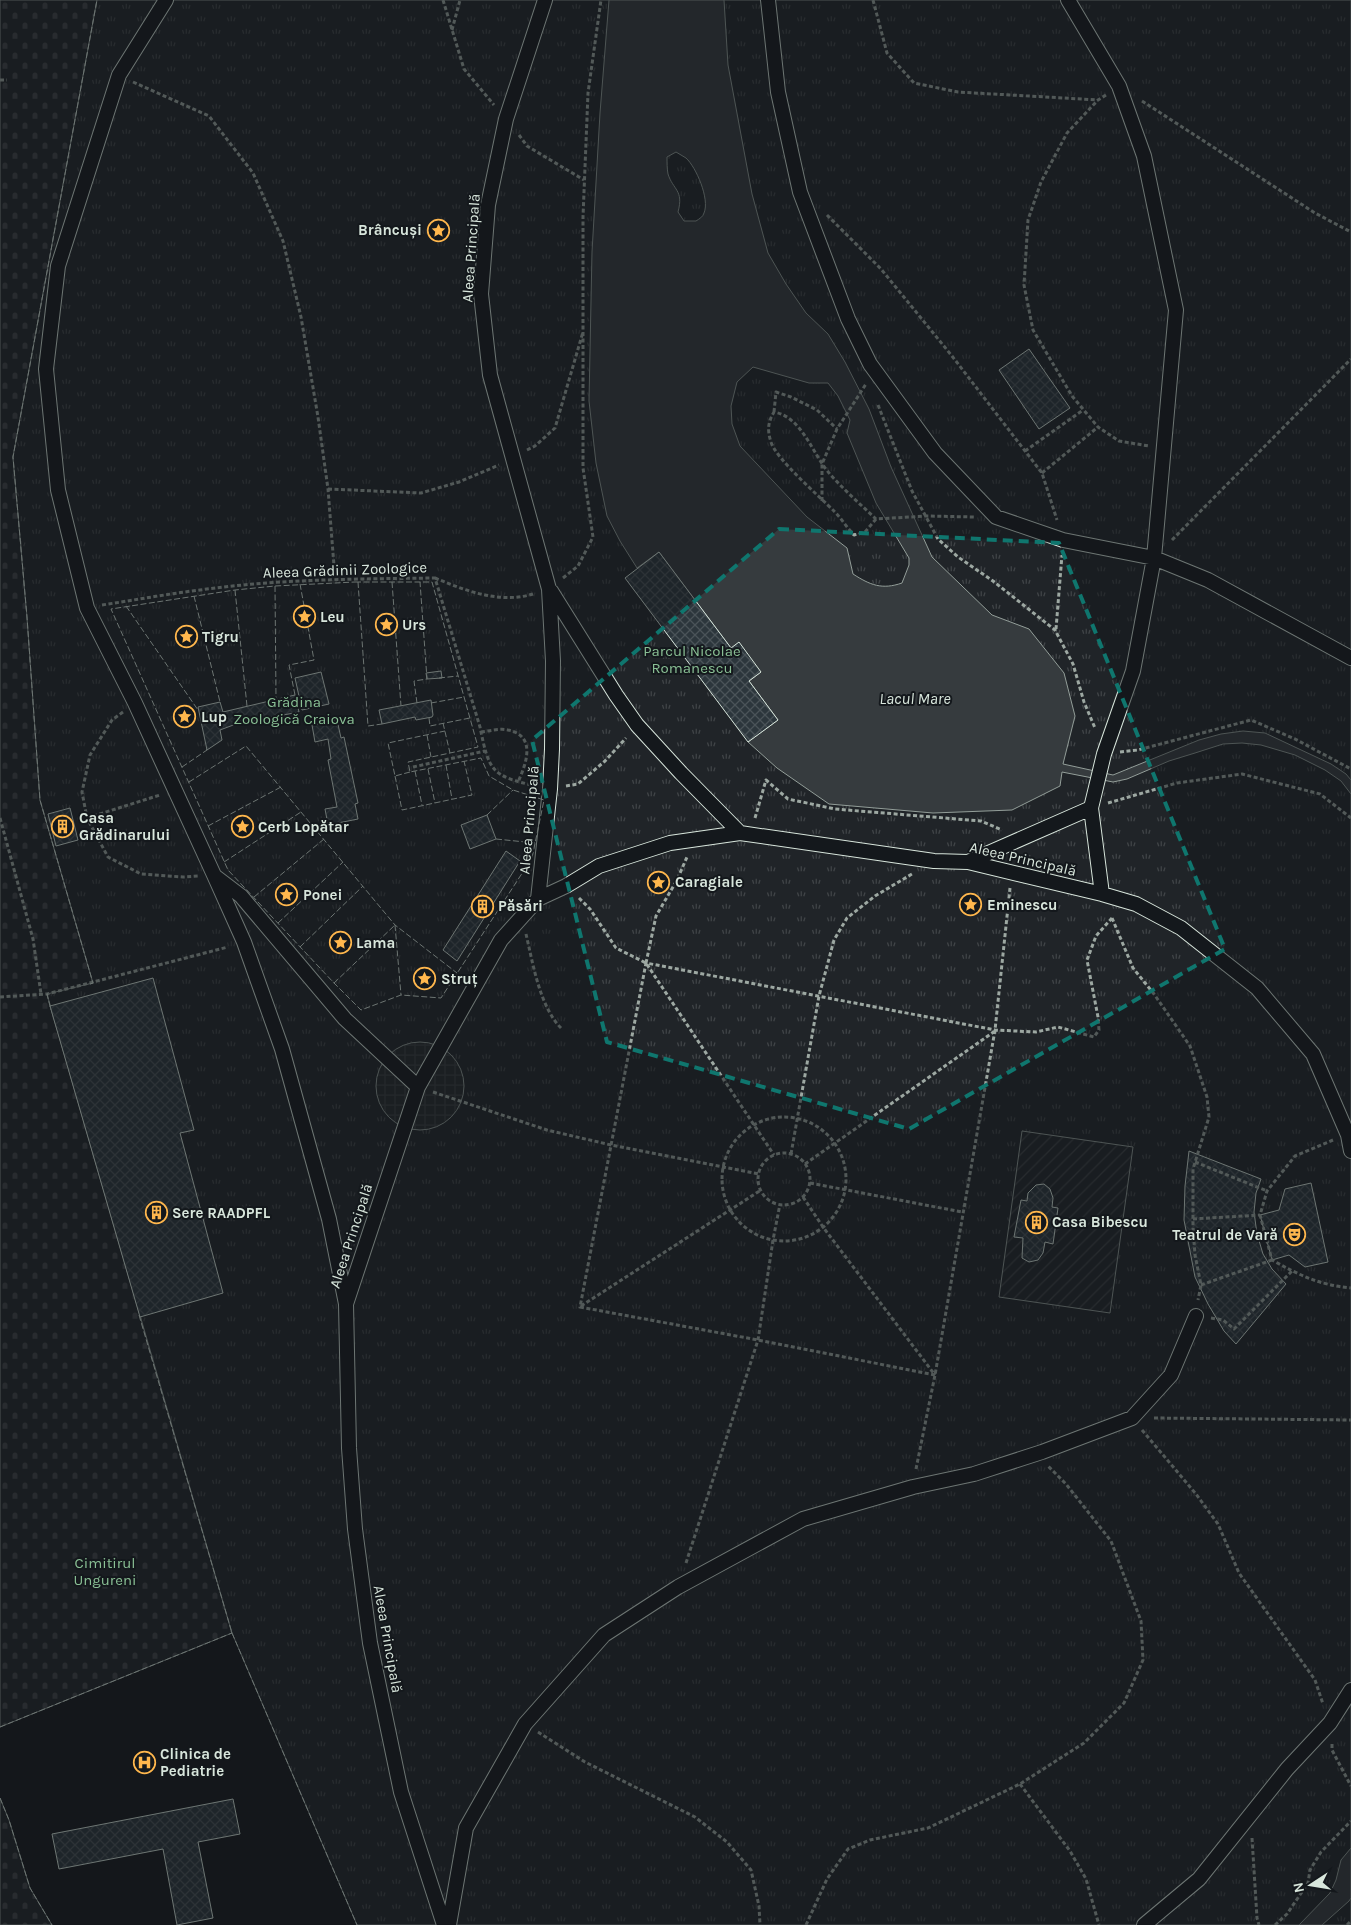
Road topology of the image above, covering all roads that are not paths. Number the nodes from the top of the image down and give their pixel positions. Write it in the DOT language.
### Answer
graph roads {
  1 [pos="166,0"];
  2 [pos="545,0"];
  3 [pos="768,0"];
  4 [pos="1068,0"];
  5 [pos="1154,558"];
  6 [pos="549,589"];
  7 [pos="1351,658"];
  8 [pos="1092,808"];
  9 [pos="745,834"];
  10 [pos="968,862"];
  11 [pos="214,875"];
  12 [pos="1102,894"];
  13 [pos="538,900"];
  14 [pos="418,1087"];
  15 [pos="1351,1151"];
  16 [pos="346,1304"];
  17 [pos="1196,1316"];
  18 [pos="1351,1690"];
  19 [pos="444,1925"];
  20 [pos="449,1925"];
  21 [pos="1144,1925"];
  1 -- 11 [label="street"];
  2 -- 6 [label="street, Aleea Principală"];
  3 -- 5 [label="street"];
  4 -- 5 [label="street"];
  5 -- 7 [label="street"];
  5 -- 8 [label="street"];
  6 -- 9 [label="street, Aleea Principală"];
  6 -- 13 [label="street, Aleea Principală"];
  8 -- 10 [label="street"];
  8 -- 12 [label="street"];
  9 -- 10 [label="street, Aleea Principală"];
  9 -- 13 [label="street"];
  10 -- 12 [label="street, Aleea Principală"];
  11 -- 14 [label="street"];
  11 -- 16 [label="street"];
  12 -- 15 [label="street, Aleea Principală"];
  13 -- 14 [label="street, Aleea Principală"];
  14 -- 16 [label="street, Aleea Principală"];
  16 -- 19 [label="street, Aleea Principală"];
  17 -- 20 [label="street"];
  18 -- 21 [label="street"];
}
